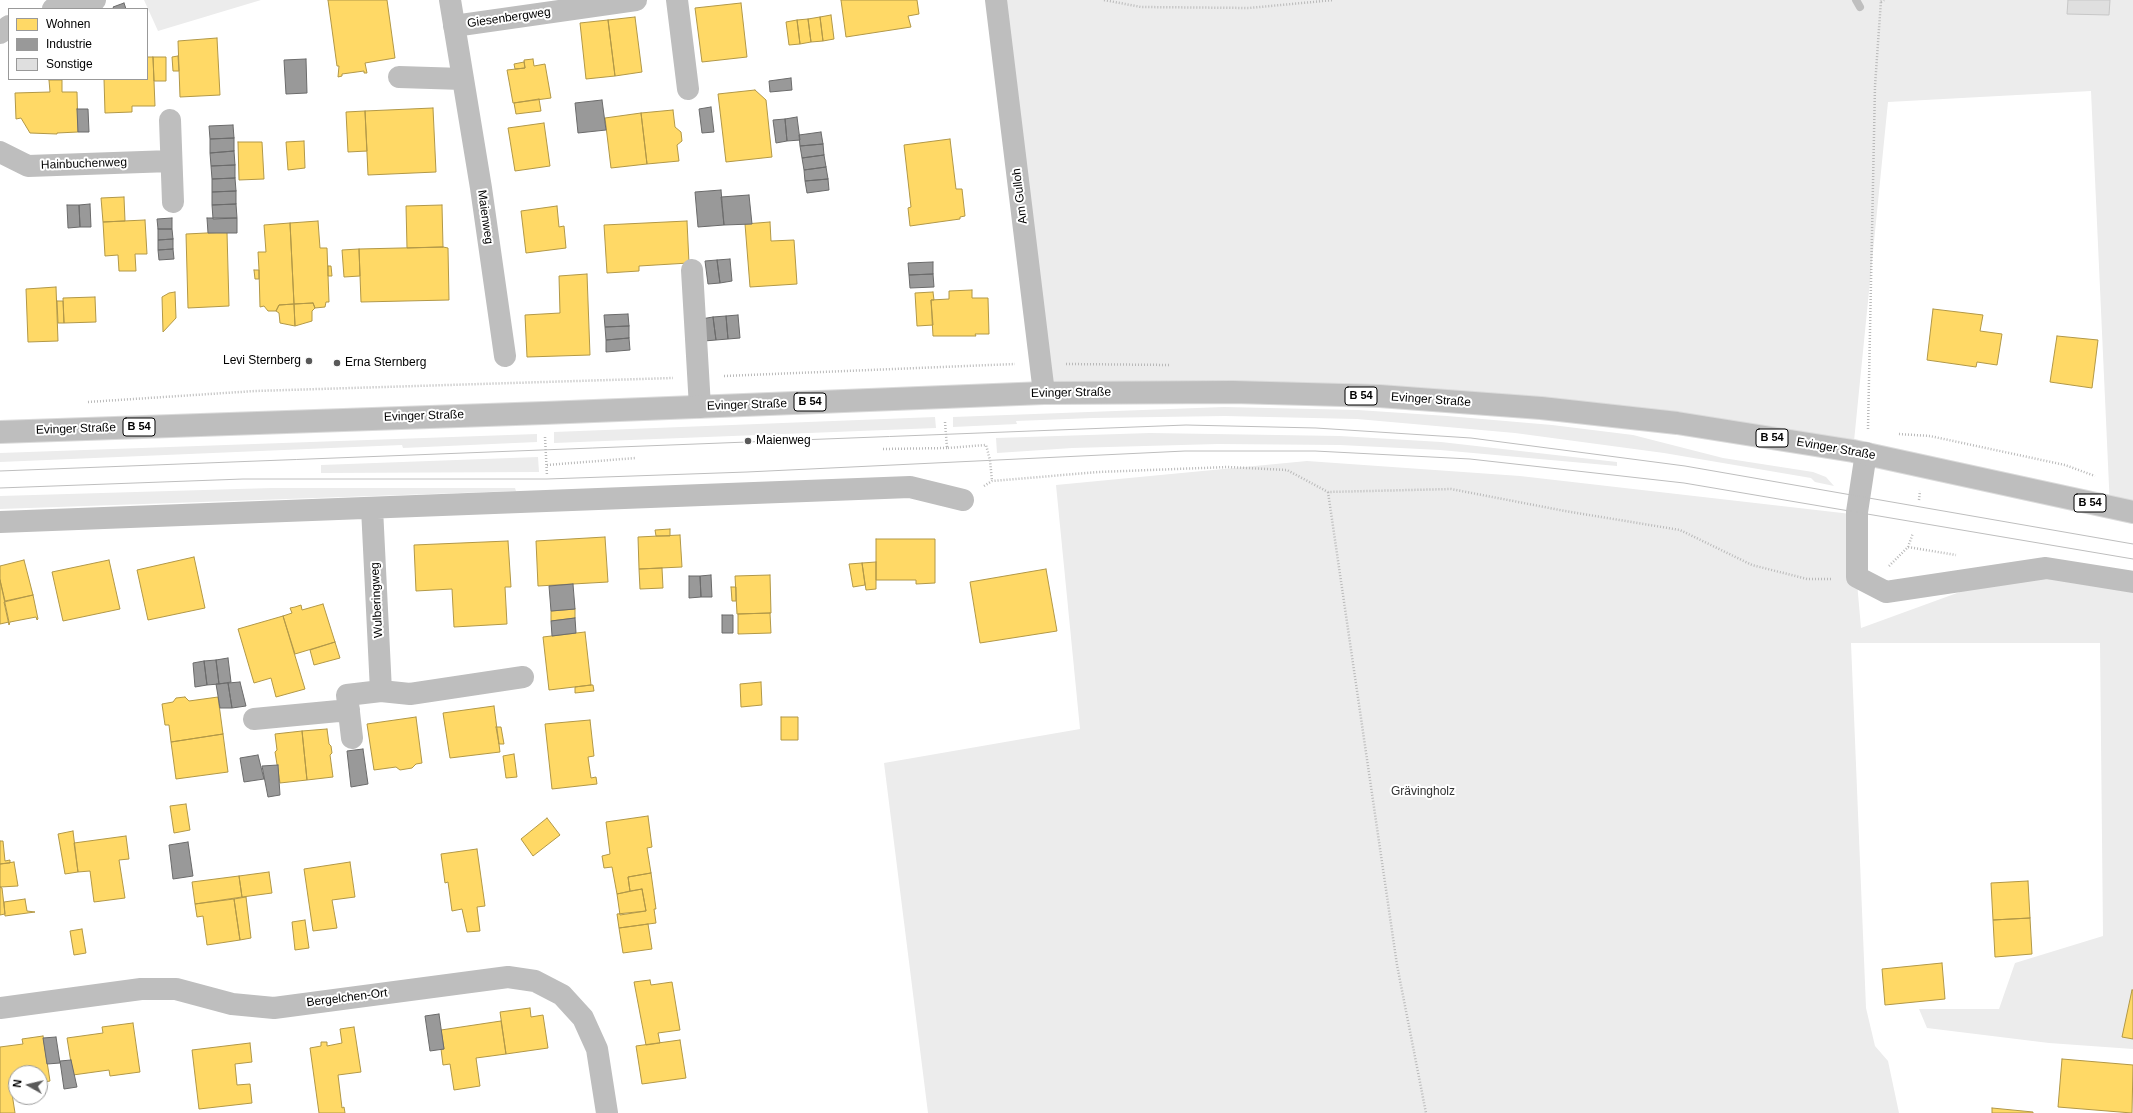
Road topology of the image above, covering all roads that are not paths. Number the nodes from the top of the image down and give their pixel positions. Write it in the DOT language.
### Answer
graph roads {
  1 [pos="95,0"];
  2 [pos="450,0"];
  3 [pos="636,0"];
  4 [pos="677,0"];
  5 [pos="996,0"];
  6 [pos="58,8"];
  7 [pos="454,26"];
  8 [pos="8,27"];
  9 [pos="0,33"];
  10 [pos="399,77"];
  11 [pos="463,79"];
  12 [pos="688,88"];
  13 [pos="170,120"];
  14 [pos="0,152"];
  15 [pos="171,161"];
  16 [pos="173,202"];
  17 [pos="692,270"];
  18 [pos="505,356"];
  19 [pos="1044,393"];
  20 [pos="700,407"];
  21 [pos="0,432"];
  22 [pos="1866,453"];
  23 [pos="963,500"];
  24 [pos="372,508"];
  25 [pos="2133,512"];
  26 [pos="0,522"];
  27 [pos="2133,582"];
  28 [pos="523,677"];
  29 [pos="381,692"];
  30 [pos="348,703"];
  31 [pos="254,719"];
  32 [pos="352,738"];
  33 [pos="0,1008"];
  34 [pos="607,1113"];
  1 -- 6 [label="street"];
  2 -- 7 [label="street, Maienweg"];
  3 -- 7 [label="street, Giesenbergweg"];
  4 -- 12 [label="street"];
  5 -- 19 [label="street, Am Gulloh"];
  7 -- 11 [label="street, Maienweg"];
  8 -- 9 [label="street"];
  10 -- 11 [label="street"];
  11 -- 18 [label="street, Maienweg"];
  13 -- 15 [label="street"];
  14 -- 15 [label="street, Hainbuchenweg"];
  15 -- 16 [label="street"];
  17 -- 20 [label="street"];
  19 -- 20 [label="street, Evinger Straße / B 54"];
  19 -- 22 [label="street, Evinger Straße / B 54"];
  20 -- 21 [label="street, Evinger Straße / B 54"];
  22 -- 25 [label="street, Evinger Straße / B 54"];
  22 -- 27 [label="street"];
  23 -- 24 [label="street"];
  24 -- 26 [label="street"];
  24 -- 29 [label="street, Wulberingweg"];
  28 -- 29 [label="street"];
  29 -- 30 [label="street"];
  30 -- 31 [label="street"];
  30 -- 32 [label="street"];
  33 -- 34 [label="street, Bergelchen-Ort"];
}
